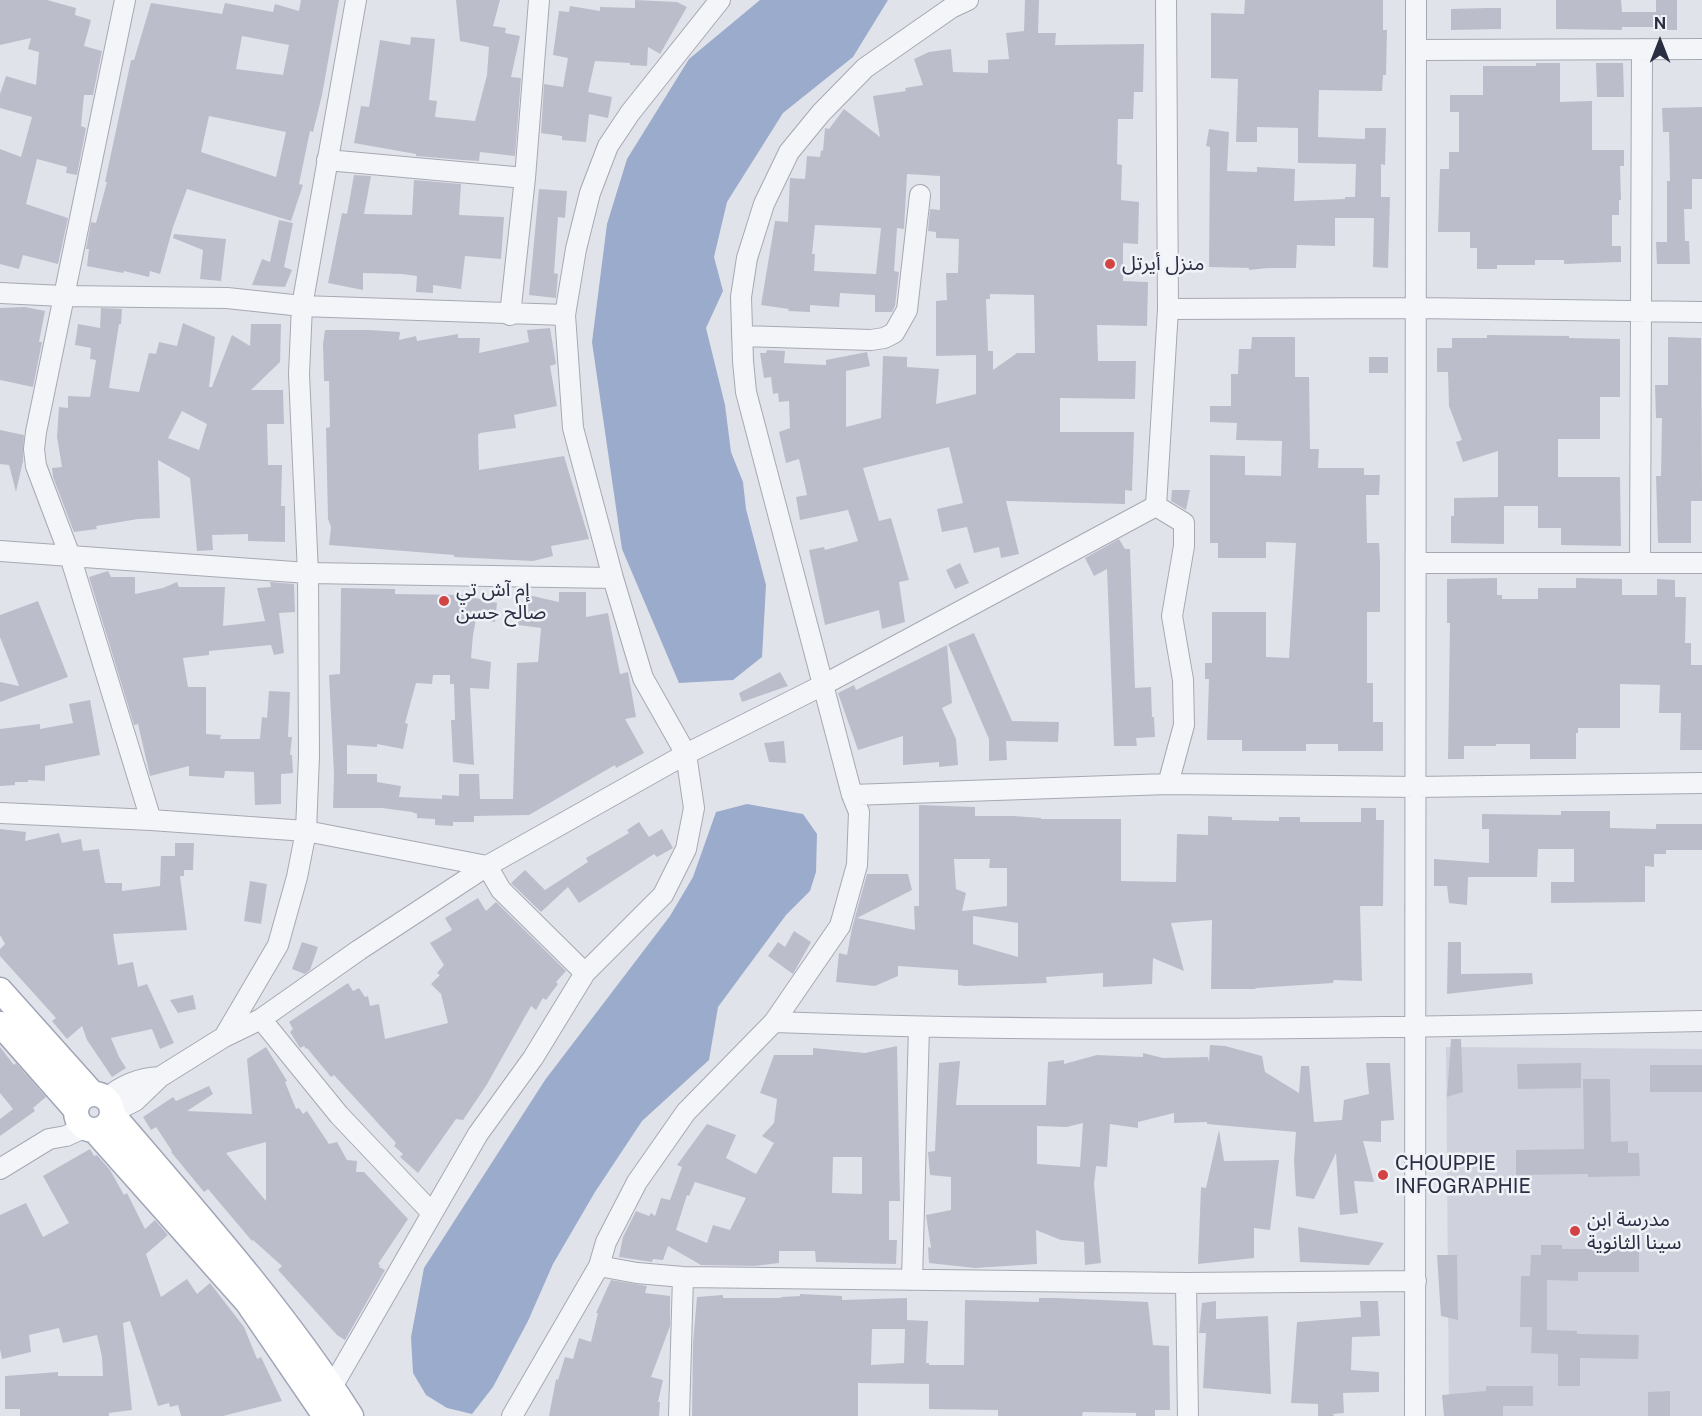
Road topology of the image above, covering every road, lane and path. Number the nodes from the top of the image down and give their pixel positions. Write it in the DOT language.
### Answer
graph roads {
  1 [pos="125,0"];
  2 [pos="356,0"];
  3 [pos="539,0"];
  4 [pos="720,0"];
  5 [pos="968,0"];
  6 [pos="1166,0"];
  7 [pos="1416,0"];
  8 [pos="1642,49"];
  9 [pos="1702,49"];
  10 [pos="1416,50"];
  11 [pos="327,160"];
  12 [pos="525,178"];
  13 [pos="920,195"];
  14 [pos="0,292"];
  15 [pos="63,296"];
  16 [pos="302,306"];
  17 [pos="1415,308"];
  18 [pos="1168,309"];
  19 [pos="1641,312"];
  20 [pos="1702,312"];
  21 [pos="510,315"];
  22 [pos="564,315"];
  23 [pos="742,336"];
  24 [pos="1156,506"];
  25 [pos="0,551"];
  26 [pos="70,556"];
  27 [pos="1416,563"];
  28 [pos="1640,563"];
  29 [pos="1702,563"];
  30 [pos="308,573"];
  31 [pos="613,578"];
  32 [pos="823,685"];
  33 [pos="686,754"];
  34 [pos="1702,783"];
  35 [pos="1168,784"];
  36 [pos="1416,787"];
  37 [pos="852,795"];
  38 [pos="0,813"];
  39 [pos="151,820"];
  40 [pos="306,831"];
  41 [pos="487,866"];
  42 [pos="585,974"];
  43 [pos="0,990"];
  44 [pos="261,1019"];
  45 [pos="1702,1021"];
  46 [pos="774,1022"];
  47 [pos="0,1024"];
  48 [pos="919,1027"];
  49 [pos="1416,1027"];
  50 [pos="224,1037"];
  51 [pos="94,1113"];
  52 [pos="0,1170"];
  53 [pos="432,1213"];
  54 [pos="599,1266"];
  55 [pos="683,1277"];
  56 [pos="912,1280"];
  57 [pos="1416,1281"];
  58 [pos="1186,1283"];
  59 [pos="332,1387"];
  60 [pos="325,1416"];
  61 [pos="351,1416"];
  62 [pos="512,1416"];
  63 [pos="679,1416"];
  64 [pos="1188,1416"];
  65 [pos="1415,1416"];
  1 -- 15 [label="street"];
  2 -- 11 [label="street"];
  3 -- 12 [label="street"];
  4 -- 22 [label="street"];
  5 -- 23 [label="street"];
  6 -- 18 [label="street"];
  7 -- 10 [label="street"];
  8 -- 9 [label="street"];
  8 -- 10 [label="street"];
  8 -- 19 [label="street"];
  10 -- 17 [label="street"];
  11 -- 12 [label="street"];
  11 -- 16 [label="street"];
  12 -- 21 [label="street"];
  13 -- 23 [label="street"];
  14 -- 15 [label="street"];
  15 -- 16 [label="street"];
  15 -- 26 [label="street"];
  16 -- 21 [label="street"];
  16 -- 30 [label="street"];
  17 -- 18 [label="street"];
  17 -- 19 [label="street"];
  17 -- 27 [label="street"];
  18 -- 24 [label="street"];
  19 -- 20 [label="street"];
  19 -- 28 [label="street"];
  21 -- 22 [label="street"];
  22 -- 31 [label="street"];
  23 -- 32 [label="street"];
  24 -- 32 [label="street"];
  24 -- 35 [label="street"];
  25 -- 26 [label="street"];
  26 -- 30 [label="street"];
  26 -- 39 [label="street"];
  27 -- 28 [label="street"];
  27 -- 36 [label="street"];
  28 -- 29 [label="street"];
  30 -- 31 [label="street"];
  30 -- 40 [label="street"];
  31 -- 33 [label="street"];
  32 -- 33 [label="street"];
  32 -- 37 [label="street"];
  33 -- 41 [label="street"];
  33 -- 42 [label="street"];
  34 -- 36 [label="street"];
  35 -- 36 [label="street"];
  35 -- 37 [label="street"];
  36 -- 49 [label="street"];
  37 -- 46 [label="street"];
  38 -- 39 [label="street"];
  39 -- 40 [label="street"];
  40 -- 41 [label="street"];
  40 -- 50 [label="street"];
  41 -- 42 [label="street"];
  41 -- 44 [label="street"];
  42 -- 53 [label="street"];
  43 -- 51 [label="main road"];
  44 -- 50 [label="street"];
  44 -- 53 [label="street"];
  45 -- 49 [label="street"];
  46 -- 48 [label="street"];
  46 -- 54 [label="street"];
  47 -- 51 [label="main road"];
  48 -- 49 [label="street"];
  48 -- 56 [label="street"];
  49 -- 57 [label="street"];
  50 -- 51 [label="street"];
  51 -- 52 [label="street"];
  51 -- 59 [label="main road"];
  51 -- 60 [label="main road"];
  53 -- 59 [label="street"];
  54 -- 55 [label="street"];
  54 -- 62 [label="street"];
  55 -- 56 [label="street"];
  55 -- 63 [label="street"];
  56 -- 58 [label="street"];
  57 -- 58 [label="street"];
  57 -- 65 [label="street"];
  58 -- 64 [label="street"];
  59 -- 61 [label="main road"];
}
